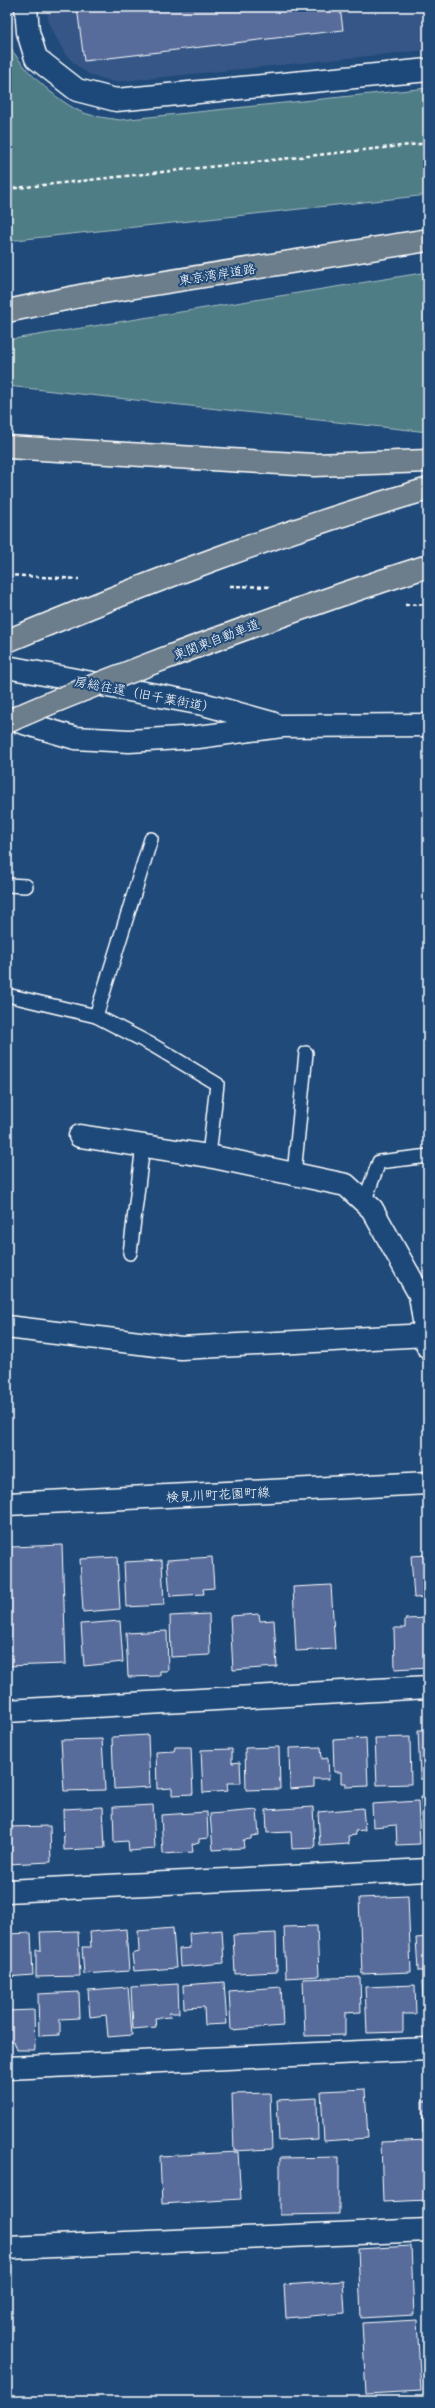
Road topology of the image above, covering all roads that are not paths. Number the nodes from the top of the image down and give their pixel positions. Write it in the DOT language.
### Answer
graph roads {
  1 [pos="26,7"];
  2 [pos="428,70"];
  3 [pos="428,240"];
  4 [pos="7,311"];
  5 [pos="7,447"];
  6 [pos="428,461"];
  7 [pos="428,490"];
  8 [pos="428,566"];
  9 [pos="7,640"];
  10 [pos="7,668"];
  11 [pos="7,718"];
  12 [pos="7,722"];
  13 [pos="428,725"];
  14 [pos="282,726"];
  15 [pos="151,839"];
  16 [pos="7,885"];
  17 [pos="26,886"];
  18 [pos="7,995"];
  19 [pos="96,1016"];
  20 [pos="306,1053"];
  21 [pos="80,1136"];
  22 [pos="143,1146"];
  23 [pos="209,1156"];
  24 [pos="428,1156"];
  25 [pos="294,1174"];
  26 [pos="364,1202"];
  27 [pos="130,1253"];
  28 [pos="7,1327"];
  29 [pos="427,1341"];
  30 [pos="428,1483"];
  31 [pos="7,1504"];
  32 [pos="428,1687"];
  33 [pos="7,1711"];
  34 [pos="428,1870"];
  35 [pos="7,1892"];
  36 [pos="428,2049"];
  37 [pos="7,2068"];
  38 [pos="428,2230"];
  39 [pos="7,2248"];
  1 -- 2 [label="street"];
  3 -- 4 [label="highway, 東京湾岸道路"];
  5 -- 6 [label="highway"];
  7 -- 9 [label="highway, bridge"];
  8 -- 12 [label="highway, 東関東自動車道, bridge"];
  10 -- 14 [label="street, 房総往還（旧千葉街道）"];
  11 -- 14 [label="street, 房総往還（旧千葉街道）"];
  13 -- 14 [label="street, 房総往還（旧千葉街道）"];
  15 -- 19 [label="lane"];
  16 -- 17 [label="lane"];
  18 -- 19 [label="lane"];
  19 -- 23 [label="lane"];
  20 -- 25 [label="lane"];
  21 -- 22 [label="street"];
  22 -- 23 [label="street"];
  22 -- 27 [label="lane"];
  23 -- 25 [label="street"];
  24 -- 26 [label="lane"];
  25 -- 26 [label="street"];
  26 -- 29 [label="street"];
  28 -- 29 [label="street"];
  30 -- 31 [label="street, 検見川町花園町線"];
  32 -- 33 [label="street"];
  34 -- 35 [label="street"];
  36 -- 37 [label="street"];
  38 -- 39 [label="street"];
}
